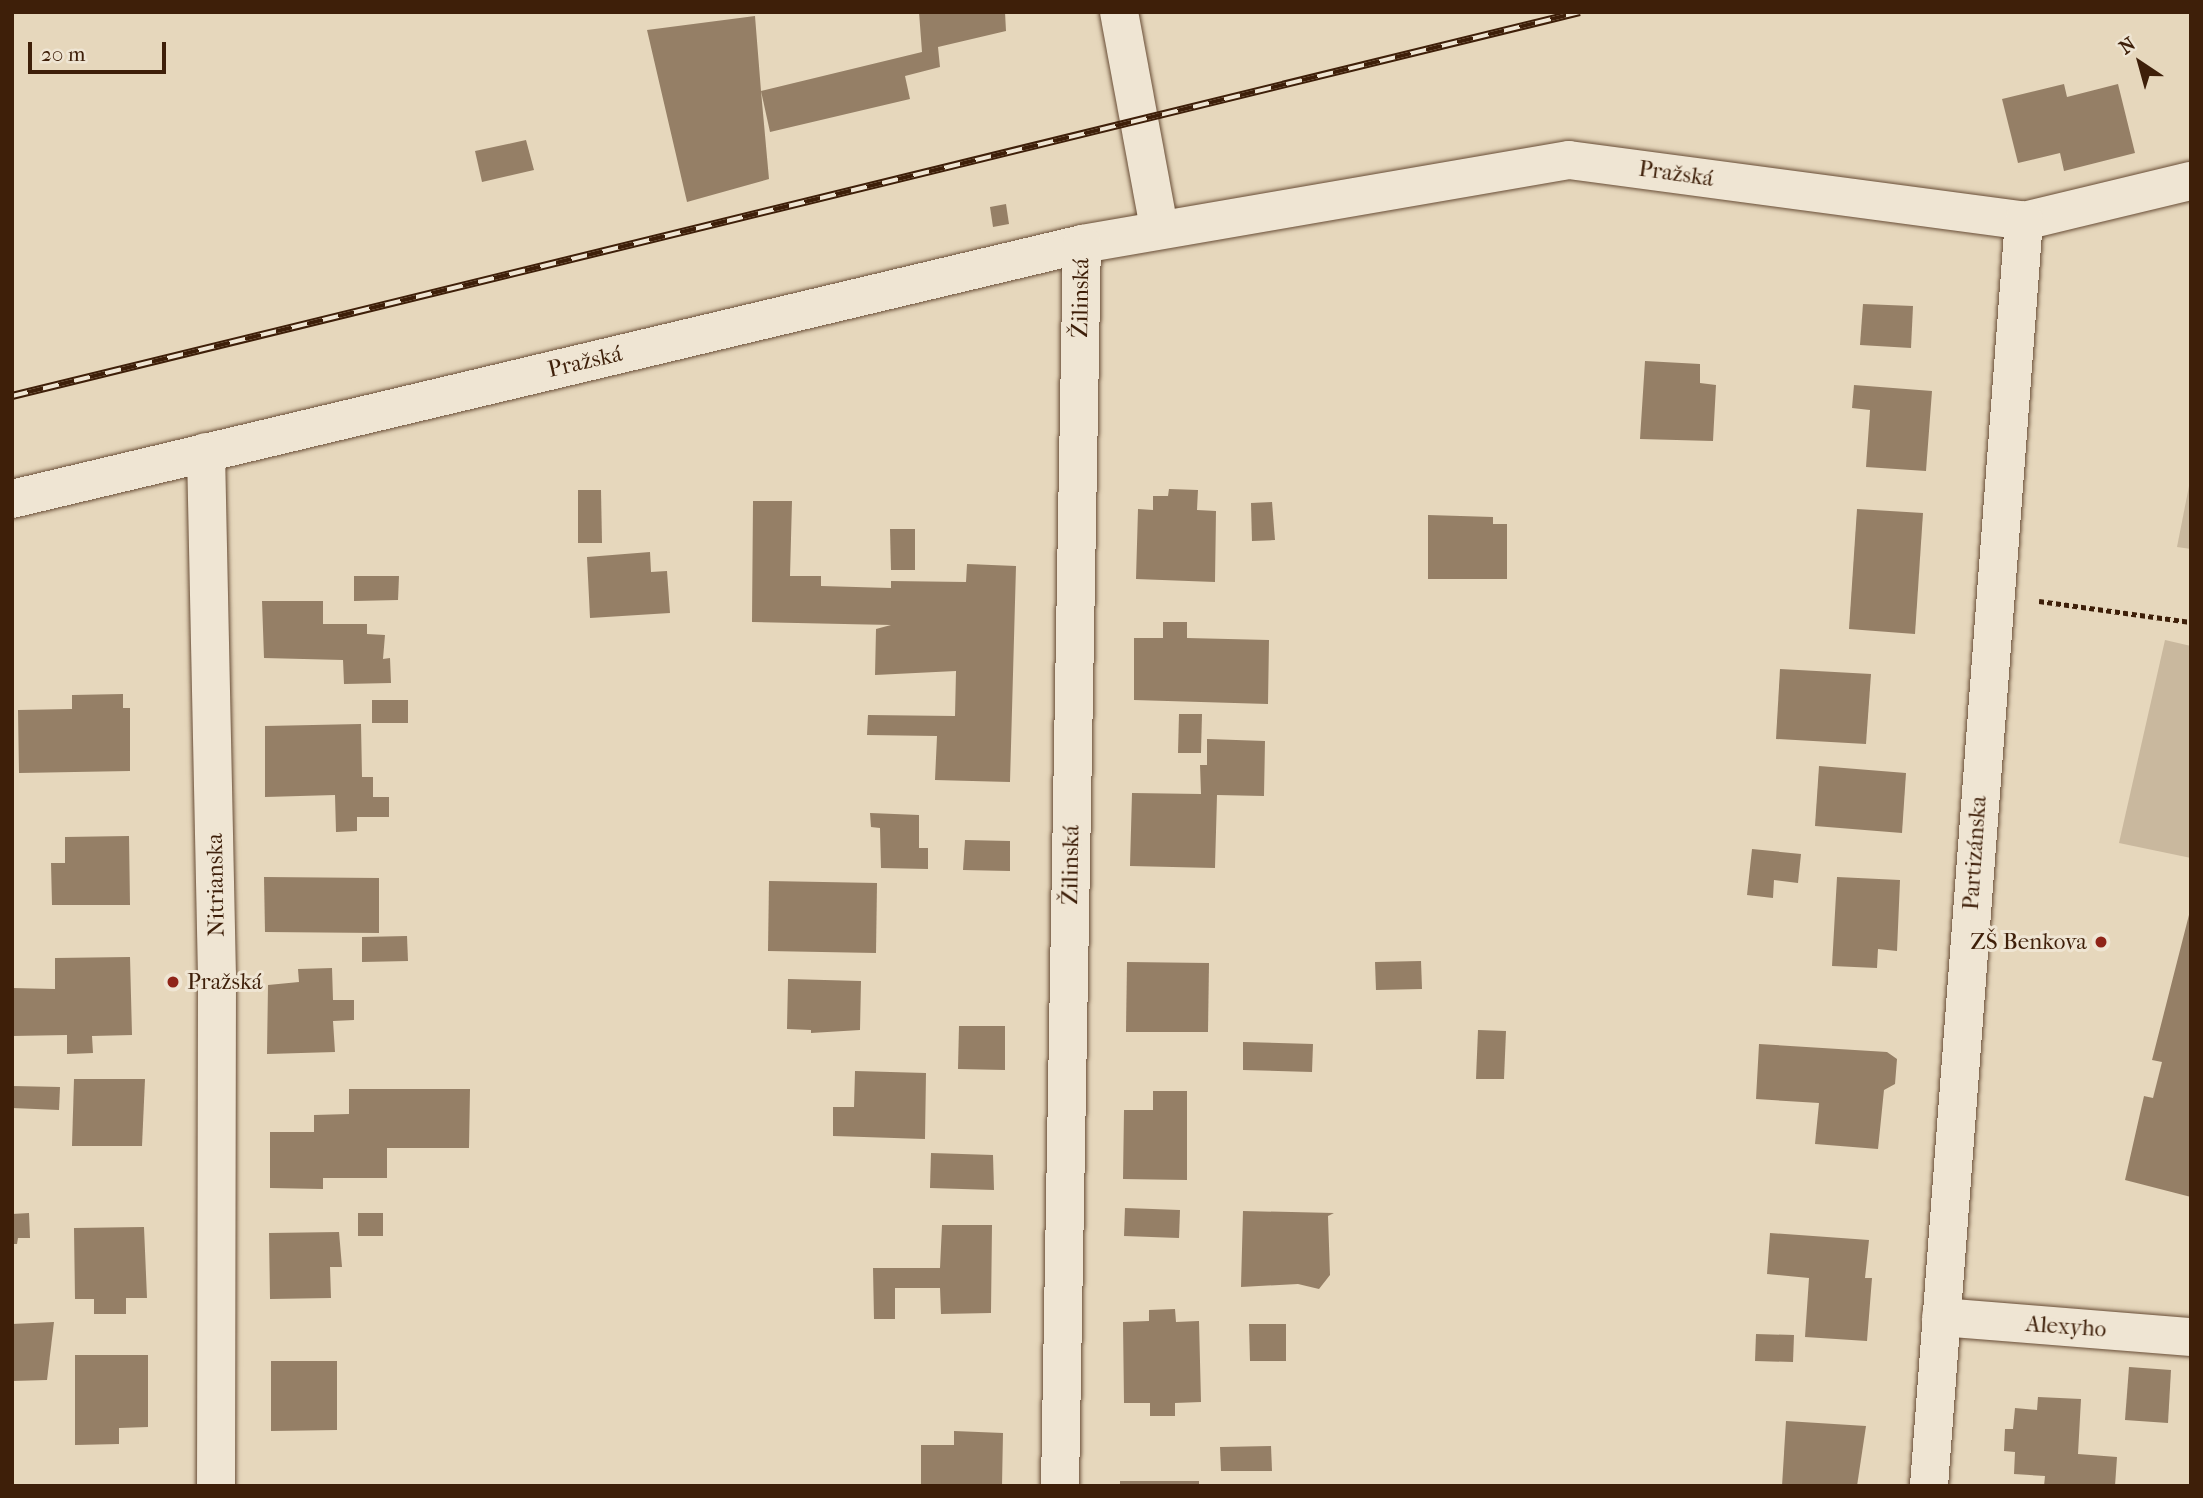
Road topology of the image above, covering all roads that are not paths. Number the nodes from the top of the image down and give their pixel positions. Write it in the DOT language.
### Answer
graph roads {
  1 [pos="1119,12"];
  2 [pos="2191,181"];
  3 [pos="2024,221"];
  4 [pos="1159,227"];
  5 [pos="1082,243"];
  6 [pos="206,452"];
  7 [pos="12,499"];
  8 [pos="1941,1318"];
  9 [pos="2191,1337"];
  10 [pos="216,1486"];
  11 [pos="1060,1486"];
  12 [pos="1929,1486"];
  1 -- 4 [label="street"];
  2 -- 3 [label="street, Pražská"];
  3 -- 4 [label="street, Pražská"];
  3 -- 8 [label="street, Partizánska"];
  4 -- 5 [label="street, Pražská"];
  5 -- 6 [label="street, Pražská"];
  5 -- 11 [label="street, Žilinská"];
  6 -- 7 [label="street, Pražská"];
  6 -- 10 [label="street, Nitrianska"];
  8 -- 9 [label="street, Alexyho"];
  8 -- 12 [label="street, Partizánska"];
}
